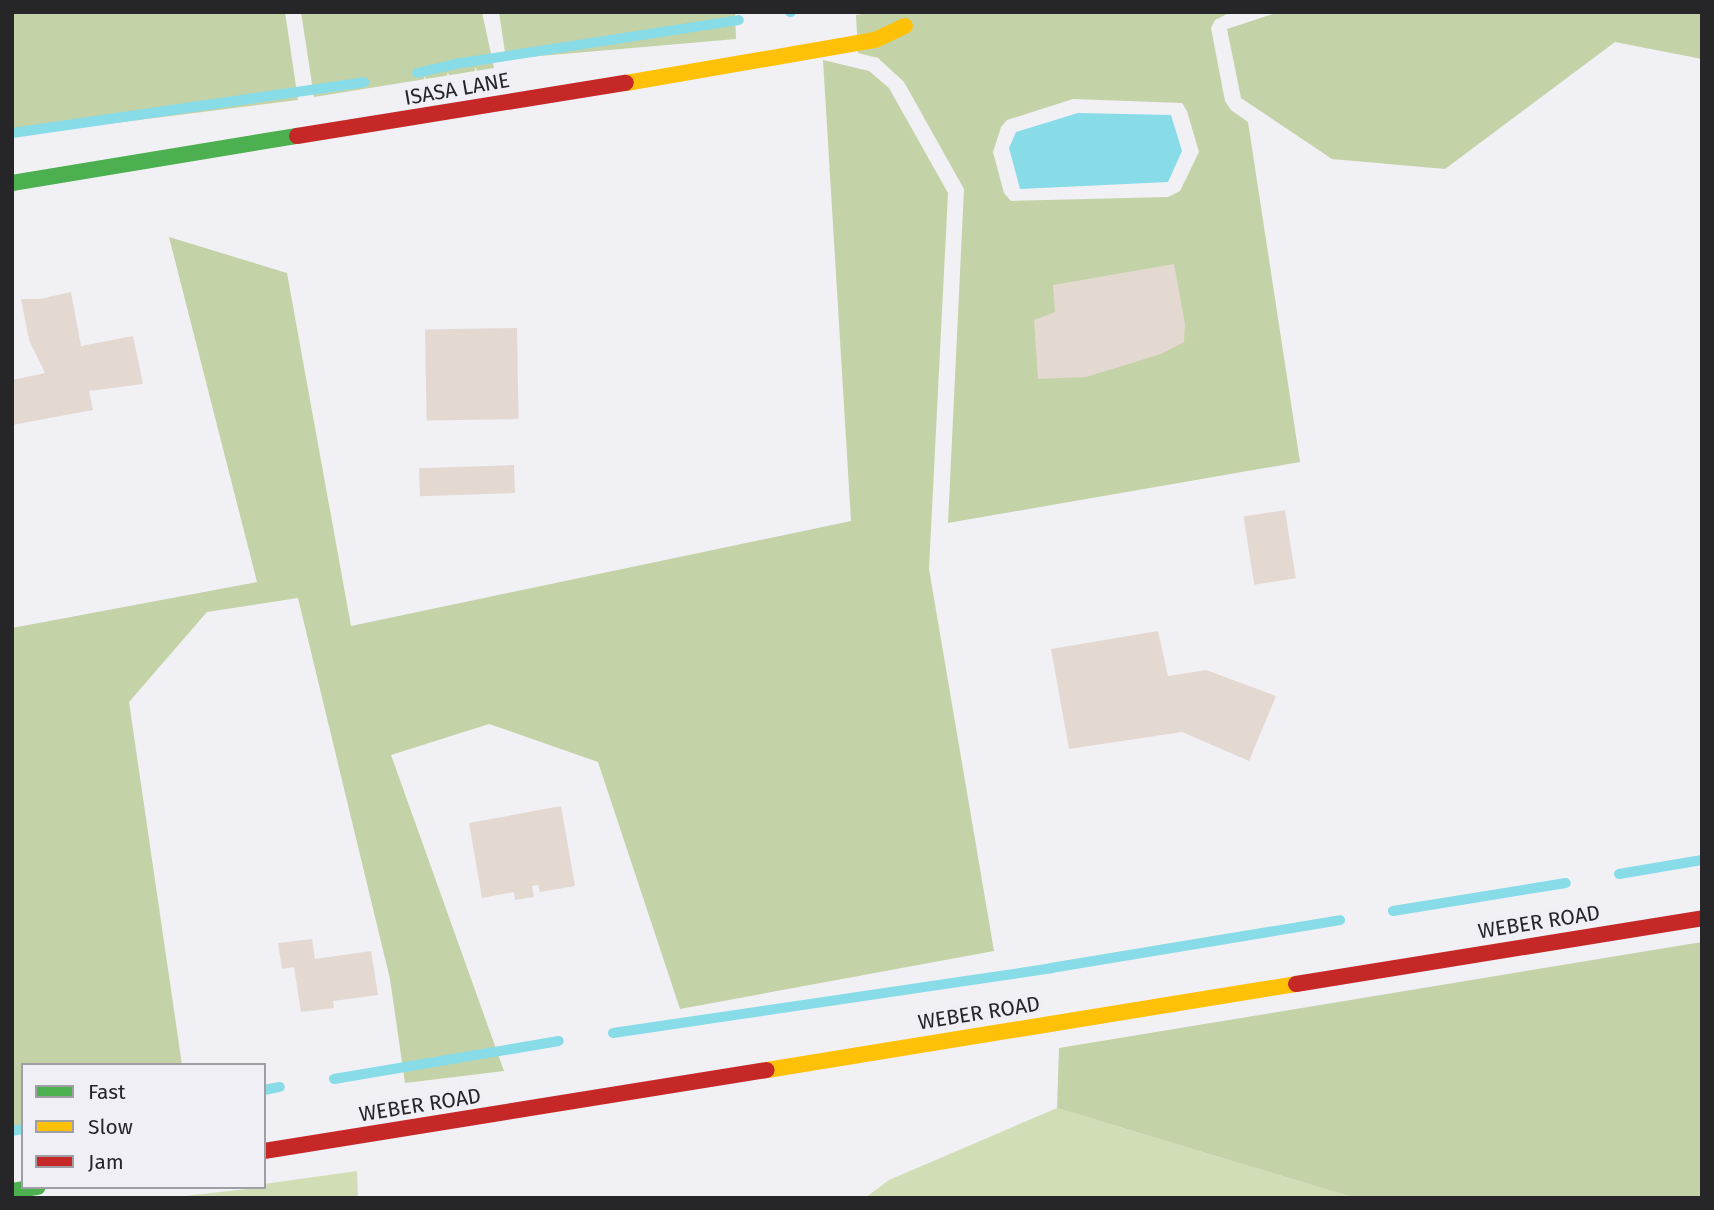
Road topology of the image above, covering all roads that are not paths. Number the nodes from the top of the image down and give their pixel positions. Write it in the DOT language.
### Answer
graph roads {
  1 [pos="905,26"];
  2 [pos="12,183"];
  3 [pos="1702,918"];
  4 [pos="266,1152"];
  1 -- 2 [label="street, ISASA LANE"];
  3 -- 4 [label="street, WEBER ROAD"];
}
